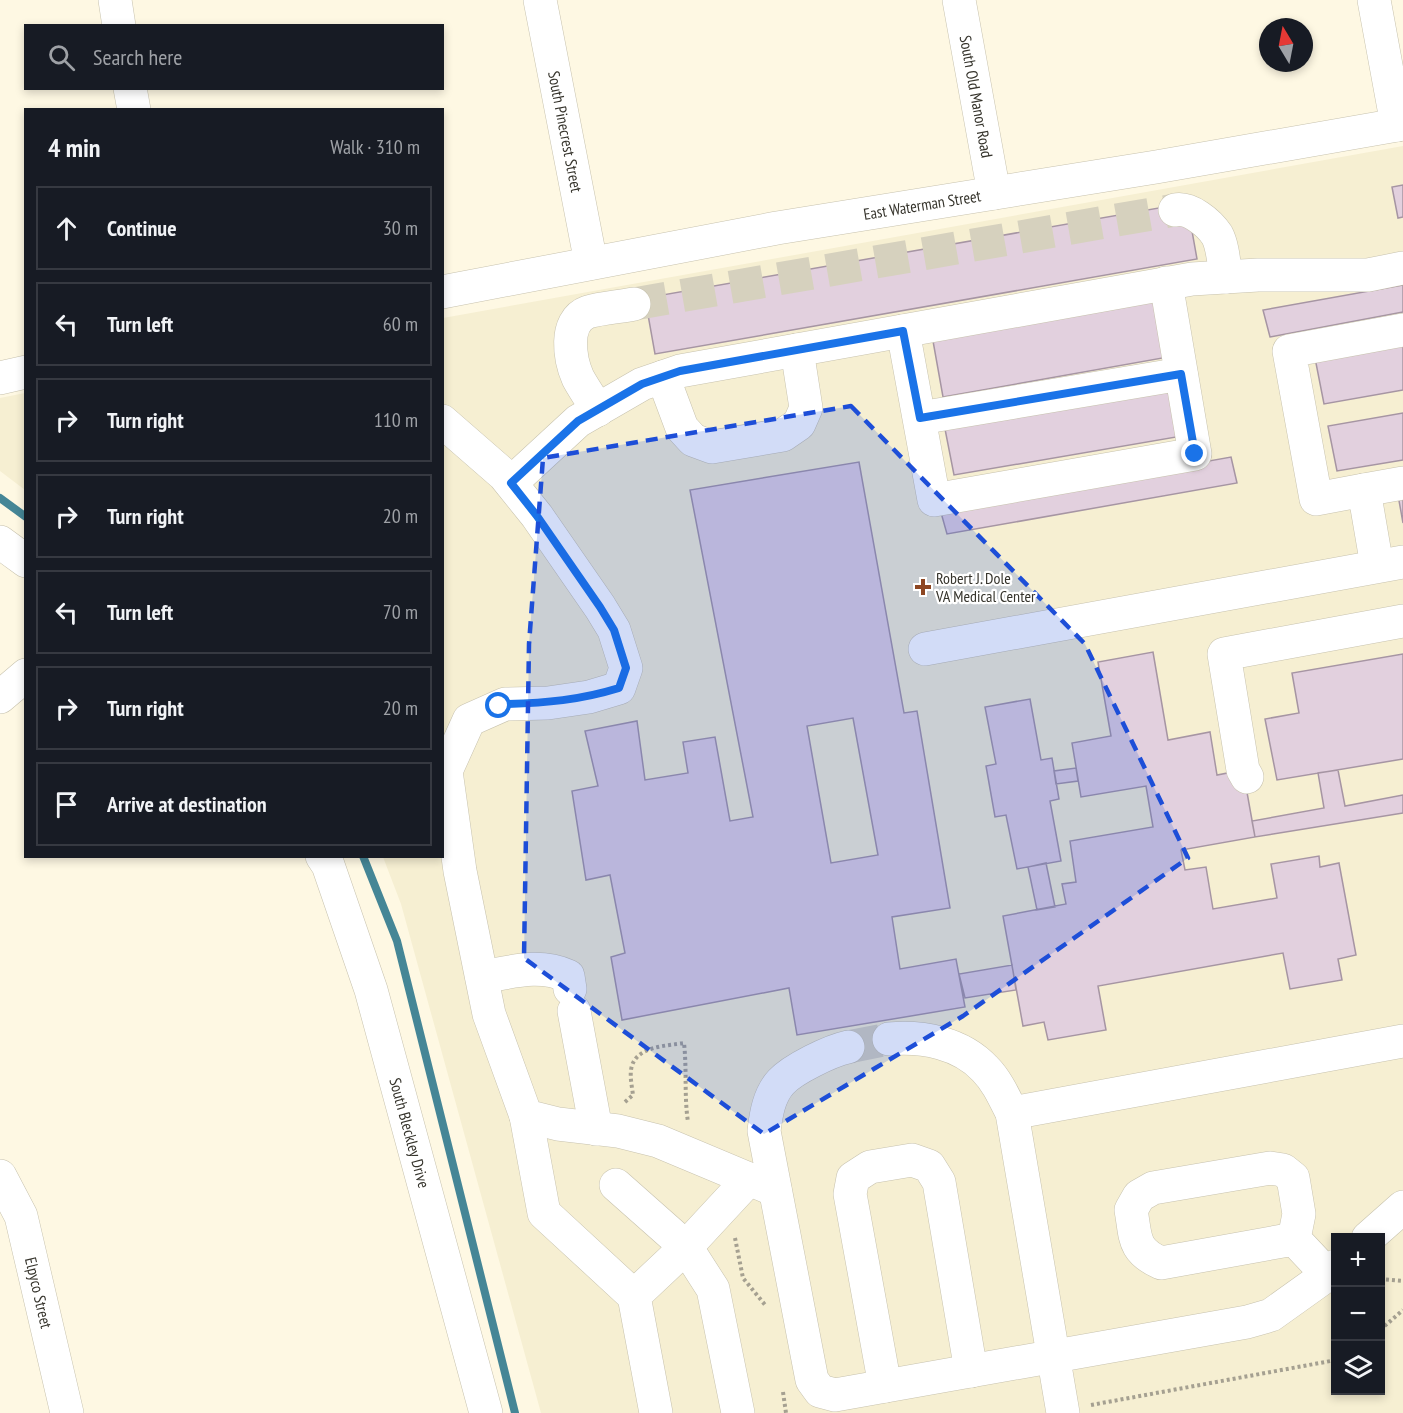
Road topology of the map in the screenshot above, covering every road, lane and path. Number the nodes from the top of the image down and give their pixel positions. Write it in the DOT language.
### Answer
graph roads {
  1 [pos="115,0"];
  2 [pos="540,0"];
  3 [pos="959,0"];
  4 [pos="1374,0"];
  5 [pos="119,24"];
  6 [pos="130,90"];
  7 [pos="134,108"];
  8 [pos="1400,125"];
  9 [pos="994,193"];
  10 [pos="1175,210"];
  11 [pos="591,263"];
  12 [pos="1403,268"];
  13 [pos="1226,277"];
  14 [pos="1166,284"];
  15 [pos="444,292"];
  16 [pos="634,304"];
  17 [pos="1403,330"];
  18 [pos="903,331"];
  19 [pos="796,350"];
  20 [pos="24,372"];
  21 [pos="1181,374"];
  22 [pos="663,377"];
  23 [pos="0,378"];
  24 [pos="598,410"];
  25 [pos="920,418"];
  26 [pos="444,423"];
  27 [pos="511,483"];
  28 [pos="1403,483"];
  29 [pos="1364,490"];
  30 [pos="0,542"];
  31 [pos="24,560"];
  32 [pos="1390,564"];
  33 [pos="1403,621"];
  34 [pos="925,649"];
  35 [pos="24,677"];
  36 [pos="0,697"];
  37 [pos="444,769"];
  38 [pos="1247,777"];
  39 [pos="323,858"];
  40 [pos="482,977"];
  41 [pos="889,1039"];
  42 [pos="1403,1041"];
  43 [pos="848,1047"];
  44 [pos="1012,1113"];
  45 [pos="526,1116"];
  46 [pos="607,1119"];
  47 [pos="679,1149"];
  48 [pos="0,1176"];
  49 [pos="762,1184"];
  50 [pos="616,1185"];
  51 [pos="1403,1206"];
  52 [pos="1373,1233"];
  53 [pos="1294,1239"];
  54 [pos="686,1247"];
  55 [pos="1331,1270"];
  56 [pos="1385,1279"];
  57 [pos="1403,1281"];
  58 [pos="634,1296"];
  59 [pos="1403,1310"];
  60 [pos="1385,1326"];
  61 [pos="1054,1356"];
  62 [pos="1331,1361"];
  63 [pos="971,1371"];
  64 [pos="885,1386"];
  65 [pos="1063,1412"];
  66 [pos="67,1413"];
  67 [pos="486,1413"];
  68 [pos="656,1413"];
  69 [pos="738,1413"];
  1 -- 5 [label="street"];
  2 -- 11 [label="street, South Pinecrest Street"];
  3 -- 9 [label="street, South Old Manor Road"];
  4 -- 8 [label="street"];
  6 -- 7 [label="street"];
  8 -- 9 [label="street, East Waterman Street"];
  9 -- 11 [label="street, East Waterman Street"];
  10 -- 13 [label="street"];
  11 -- 15 [label="street, East Waterman Street"];
  12 -- 13 [label="street"];
  13 -- 14 [label="street"];
  14 -- 18 [label="street"];
  14 -- 21 [label="street"];
  16 -- 24 [label="street"];
  17 -- 29 [label="street"];
  18 -- 19 [label="street"];
  18 -- 25 [label="street"];
  19 -- 22 [label="street"];
  19 -- 22 [label="street"];
  20 -- 23 [label="street"];
  21 -- 25 [label="street"];
  21 -- 25 [label="street"];
  22 -- 24 [label="street"];
  24 -- 27 [label="street"];
  26 -- 27 [label="street"];
  27 -- 37 [label="street"];
  28 -- 29 [label="street"];
  29 -- 32 [label="street"];
  30 -- 31 [label="street"];
  32 -- 34 [label="street"];
  33 -- 38 [label="street"];
  35 -- 36 [label="street"];
  37 -- 40 [label="street"];
  39 -- 67 [label="street, South Bleckley Drive"];
  40 -- 45 [label="street"];
  40 -- 46 [label="street"];
  41 -- 44 [label="street"];
  42 -- 44 [label="street"];
  43 -- 49 [label="street"];
  44 -- 61 [label="street"];
  45 -- 46 [label="street"];
  45 -- 58 [label="street"];
  46 -- 47 [label="street"];
  46 -- 47 [label="path"];
  47 -- 49 [label="street"];
  48 -- 66 [label="street, Elpyco Street"];
  49 -- 54 [label="street"];
  49 -- 64 [label="street"];
  50 -- 54 [label="street"];
  51 -- 52 [label="street"];
  53 -- 53 [label="street"];
  53 -- 55 [label="street"];
  54 -- 58 [label="street"];
  54 -- 69 [label="street"];
  55 -- 61 [label="street"];
  56 -- 57 [label="path"];
  58 -- 68 [label="street"];
  59 -- 60 [label="path"];
  61 -- 63 [label="street"];
  61 -- 65 [label="street"];
  62 -- 65 [label="path"];
  63 -- 64 [label="street"];
  63 -- 64 [label="street"];
}
